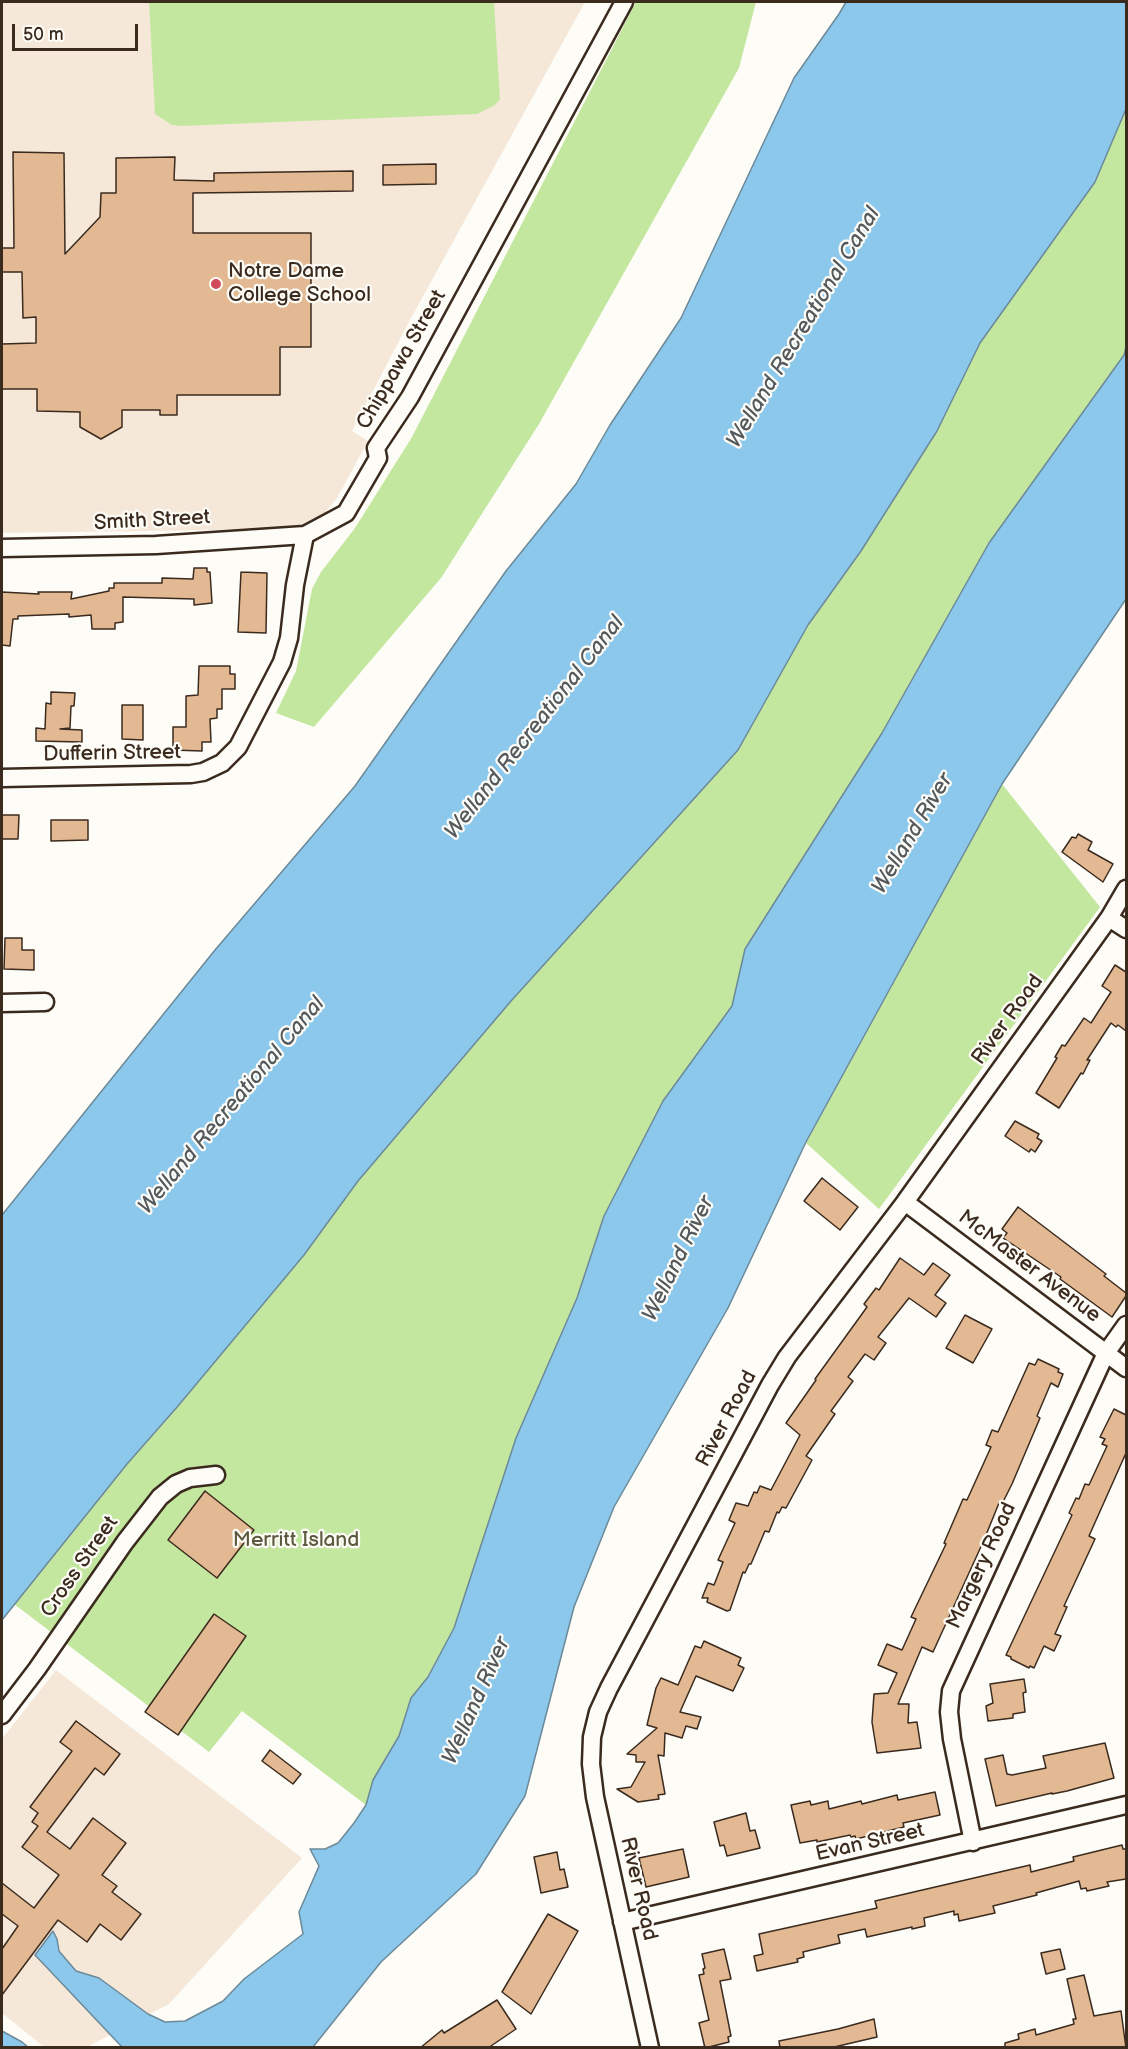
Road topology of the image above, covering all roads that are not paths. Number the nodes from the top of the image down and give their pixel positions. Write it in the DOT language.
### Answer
graph roads {
  1 [pos="624,2"];
  2 [pos="305,535"];
  3 [pos="2,548"];
  4 [pos="2,778"];
  5 [pos="1126,889"];
  6 [pos="1109,918"];
  7 [pos="1126,929"];
  8 [pos="45,1002"];
  9 [pos="2,1003"];
  10 [pos="904,1202"];
  11 [pos="1126,1325"];
  12 [pos="1106,1353"];
  13 [pos="1126,1368"];
  14 [pos="216,1475"];
  15 [pos="2,1714"];
  16 [pos="1126,1805"];
  17 [pos="973,1842"];
  18 [pos="622,1922"];
  19 [pos="650,2048"];
  1 -- 2 [label="street, Chippawa Street"];
  2 -- 3 [label="street, Smith Street"];
  2 -- 4 [label="street, Dufferin Street"];
  5 -- 6 [label="street, River Road"];
  6 -- 7 [label="street"];
  6 -- 10 [label="street, River Road"];
  8 -- 9 [label="street"];
  10 -- 12 [label="street, McMaster Avenue"];
  10 -- 18 [label="street, River Road"];
  11 -- 12 [label="street, Margery Road"];
  12 -- 13 [label="street, McMaster Avenue"];
  12 -- 17 [label="street, Margery Road"];
  14 -- 15 [label="street, Cross Street"];
  16 -- 17 [label="street, Evan Street"];
  17 -- 18 [label="street, Evan Street"];
  18 -- 19 [label="street, River Road"];
}
